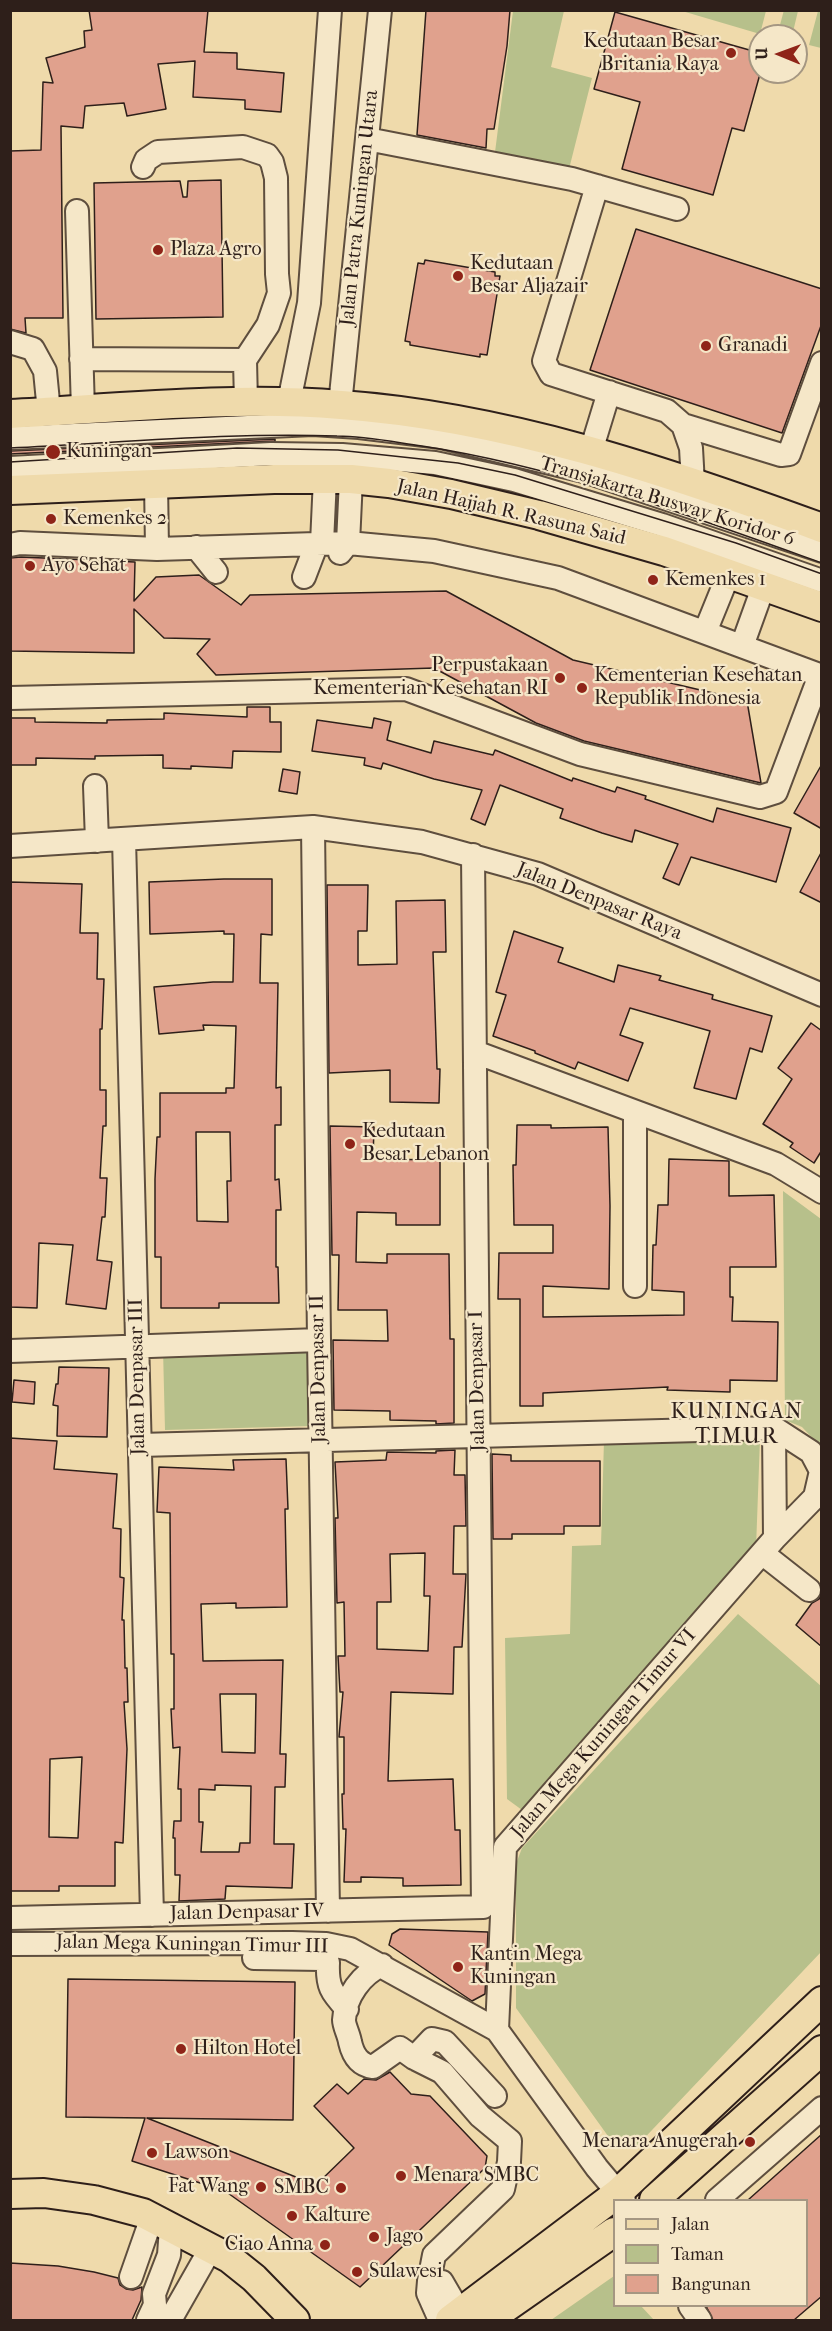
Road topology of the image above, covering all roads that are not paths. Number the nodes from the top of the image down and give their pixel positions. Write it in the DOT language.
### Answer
graph roads {
  1 [pos="330,10"];
  2 [pos="380,10"];
  3 [pos="367,139"];
  4 [pos="143,167"];
  5 [pos="597,186"];
  6 [pos="677,209"];
  7 [pos="77,211"];
  8 [pos="279,293"];
  9 [pos="309,303"];
  10 [pos="10,342"];
  11 [pos="81,359"];
  12 [pos="245,360"];
  13 [pos="822,363"];
  14 [pos="609,392"];
  15 [pos="289,402"];
  16 [pos="246,403"];
  17 [pos="340,405"];
  18 [pos="83,410"];
  19 [pos="49,412"];
  20 [pos="10,414"];
  21 [pos="683,425"];
  22 [pos="10,438"];
  23 [pos="591,452"];
  24 [pos="10,468"];
  25 [pos="338,479"];
  26 [pos="156,482"];
  27 [pos="693,484"];
  28 [pos="10,490"];
  29 [pos="822,528"];
  30 [pos="10,545"];
  31 [pos="331,546"];
  32 [pos="196,547"];
  33 [pos="157,549"];
  34 [pos="822,551"];
  35 [pos="216,572"];
  36 [pos="729,573"];
  37 [pos="304,578"];
  38 [pos="822,580"];
  39 [pos="764,585"];
  40 [pos="822,607"];
  41 [pos="705,632"];
  42 [pos="742,646"];
  43 [pos="821,675"];
  44 [pos="10,698"];
  45 [pos="95,786"];
  46 [pos="313,827"];
  47 [pos="124,839"];
  48 [pos="97,841"];
  49 [pos="10,846"];
  50 [pos="473,855"];
  51 [pos="822,995"];
  52 [pos="475,1053"];
  53 [pos="635,1113"];
  54 [pos="822,1192"];
  55 [pos="635,1286"];
  56 [pos="319,1340"];
  57 [pos="137,1346"];
  58 [pos="10,1351"];
  59 [pos="774,1428"];
  60 [pos="479,1436"];
  61 [pos="320,1440"];
  62 [pos="140,1445"];
  63 [pos="817,1503"];
  64 [pos="769,1545"];
  65 [pos="809,1590"];
  66 [pos="483,1907"];
  67 [pos="328,1911"];
  68 [pos="152,1915"];
  69 [pos="10,1918"];
  70 [pos="10,1944"];
  71 [pos="350,1949"];
  72 [pos="156,1955"];
  73 [pos="328,1963"];
  74 [pos="382,1965"];
  75 [pos="822,2001"];
  76 [pos="346,2009"];
  77 [pos="497,2030"];
  78 [pos="822,2050"];
  79 [pos="414,2058"];
  80 [pos="495,2096"];
  81 [pos="822,2108"];
  82 [pos="10,2194"];
  83 [pos="621,2197"];
  84 [pos="657,2199"];
  85 [pos="718,2199"];
  86 [pos="613,2203"];
  87 [pos="161,2222"];
  88 [pos="613,2233"];
  89 [pos="206,2245"];
  90 [pos="131,2277"];
  91 [pos="691,2307"];
  92 [pos="157,2315"];
  93 [pos="450,2318"];
  94 [pos="295,2320"];
  95 [pos="488,2320"];
  96 [pos="700,2320"];
  1 -- 9 [label="street, Jalan Patra Kuningan Utara"];
  2 -- 3 [label="street, Jalan Patra Kuningan Utara"];
  3 -- 5 [label="street"];
  3 -- 17 [label="street, Jalan Patra Kuningan Utara"];
  4 -- 8 [label="street"];
  5 -- 6 [label="street"];
  5 -- 14 [label="street"];
  7 -- 11 [label="street"];
  8 -- 9 [label="street"];
  8 -- 12 [label="street"];
  9 -- 15 [label="street, Jalan Patra Kuningan Utara"];
  10 -- 19 [label="street"];
  11 -- 12 [label="street"];
  11 -- 18 [label="street"];
  12 -- 16 [label="street"];
  13 -- 21 [label="street"];
  14 -- 21 [label="street"];
  14 -- 23 [label="street"];
  15 -- 16 [label="main road"];
  15 -- 17 [label="main road"];
  16 -- 18 [label="main road"];
  17 -- 23 [label="main road"];
  18 -- 19 [label="main road"];
  19 -- 20 [label="main road"];
  21 -- 27 [label="street"];
  22 -- 34 [label="street, Transjakarta Busway Koridor 6"];
  23 -- 27 [label="main road"];
  24 -- 38 [label="street, Transjakarta Busway Koridor 6"];
  25 -- 26 [label="main road, Jalan Hajjah R. Rasuna Said"];
  25 -- 31 [label="street"];
  25 -- 36 [label="main road, Jalan Hajjah R. Rasuna Said"];
  26 -- 28 [label="main road, Jalan Hajjah R. Rasuna Said"];
  26 -- 33 [label="street"];
  27 -- 29 [label="main road"];
  30 -- 33 [label="street"];
  31 -- 32 [label="street"];
  31 -- 37 [label="street"];
  31 -- 41 [label="street"];
  32 -- 33 [label="street"];
  32 -- 35 [label="street"];
  36 -- 39 [label="main road, Jalan Hajjah R. Rasuna Said"];
  36 -- 41 [label="street"];
  39 -- 40 [label="main road, Jalan Hajjah R. Rasuna Said"];
  39 -- 42 [label="street"];
  41 -- 42 [label="street"];
  42 -- 43 [label="street"];
  43 -- 44 [label="street"];
  45 -- 48 [label="street"];
  46 -- 47 [label="street, Jalan Denpasar Raya"];
  46 -- 50 [label="street, Jalan Denpasar Raya"];
  46 -- 56 [label="street, Jalan Denpasar II"];
  47 -- 48 [label="street, Jalan Denpasar Raya"];
  47 -- 57 [label="street, Jalan Denpasar III"];
  48 -- 49 [label="street, Jalan Denpasar Raya"];
  50 -- 51 [label="street, Jalan Denpasar Raya"];
  50 -- 52 [label="street, Jalan Denpasar I"];
  52 -- 53 [label="street"];
  52 -- 60 [label="street, Jalan Denpasar I"];
  53 -- 54 [label="street"];
  53 -- 55 [label="street"];
  56 -- 57 [label="street"];
  56 -- 61 [label="street, Jalan Denpasar II"];
  57 -- 58 [label="street"];
  57 -- 62 [label="street, Jalan Denpasar III"];
  59 -- 60 [label="street"];
  59 -- 63 [label="street, Jalan Mega Kuningan Timur VI"];
  59 -- 64 [label="street"];
  60 -- 61 [label="street"];
  60 -- 66 [label="street, Jalan Denpasar I"];
  61 -- 62 [label="street"];
  61 -- 67 [label="street, Jalan Denpasar II"];
  62 -- 68 [label="street, Jalan Denpasar III"];
  63 -- 64 [label="street, Jalan Mega Kuningan Timur VI"];
  64 -- 65 [label="street"];
  64 -- 77 [label="street, Jalan Mega Kuningan Timur VI"];
  66 -- 67 [label="street, Jalan Denpasar IV"];
  67 -- 68 [label="street, Jalan Denpasar IV"];
  68 -- 69 [label="street, Jalan Denpasar IV"];
  70 -- 71 [label="street, Jalan Mega Kuningan Timur III"];
  71 -- 73 [label="street"];
  71 -- 74 [label="street, Jalan Mega Kuningan Timur III"];
  72 -- 73 [label="street"];
  73 -- 76 [label="street"];
  74 -- 76 [label="street"];
  74 -- 77 [label="street, Jalan Mega Kuningan Timur III"];
  75 -- 83 [label="main road"];
  76 -- 79 [label="street"];
  77 -- 83 [label="street"];
  78 -- 84 [label="main road"];
  79 -- 80 [label="street"];
  79 -- 93 [label="street"];
  81 -- 85 [label="street"];
  82 -- 87 [label="main road"];
  86 -- 93 [label="main road"];
  87 -- 89 [label="main road"];
  87 -- 90 [label="street"];
  87 -- 92 [label="street"];
  88 -- 95 [label="main road"];
  89 -- 92 [label="street"];
  89 -- 94 [label="main road"];
  91 -- 96 [label="street"];
}
